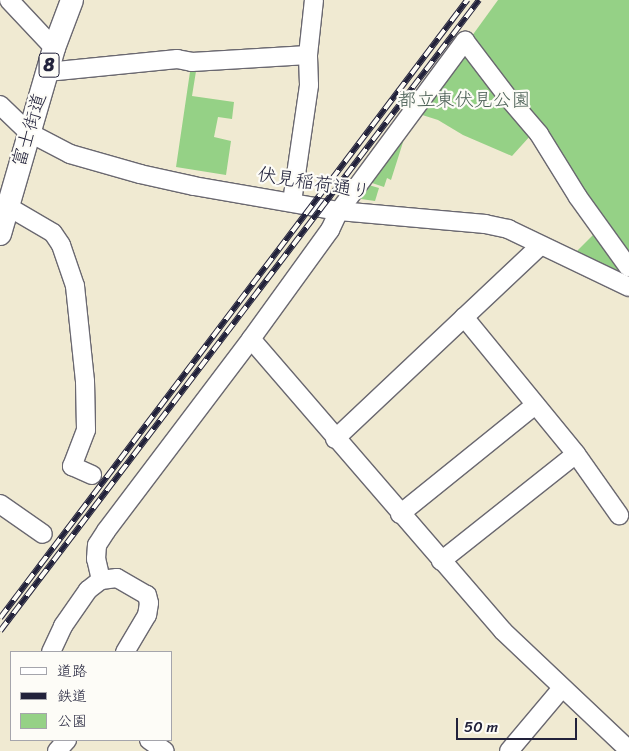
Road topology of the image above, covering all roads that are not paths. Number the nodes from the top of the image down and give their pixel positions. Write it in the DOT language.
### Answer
graph roads {
  1 [pos="9,0"];
  2 [pos="72,0"];
  3 [pos="314,0"];
  4 [pos="54,48"];
  5 [pos="308,55"];
  6 [pos="47,72"];
  7 [pos="0,105"];
  8 [pos="28,132"];
  9 [pos="4,199"];
  10 [pos="292,202"];
  11 [pos="339,211"];
  12 [pos="0,234"];
  13 [pos="540,246"];
  14 [pos="629,268"];
  15 [pos="629,287"];
  16 [pos="464,317"];
  17 [pos="251,339"];
  18 [pos="535,405"];
  19 [pos="336,439"];
  20 [pos="576,454"];
  21 [pos="92,475"];
  22 [pos="0,504"];
  23 [pos="400,514"];
  24 [pos="619,514"];
  25 [pos="43,534"];
  26 [pos="441,560"];
  27 [pos="101,580"];
  28 [pos="51,651"];
  29 [pos="126,651"];
  30 [pos="562,688"];
  31 [pos="66,741"];
  32 [pos="150,741"];
  33 [pos="629,750"];
  34 [pos="57,751"];
  35 [pos="165,751"];
  36 [pos="509,751"];
  1 -- 4 [label="street"];
  2 -- 4 [label="main road, 富士街道 / 8"];
  3 -- 5 [label="street"];
  4 -- 6 [label="main road, 富士街道 / 8"];
  5 -- 6 [label="street"];
  5 -- 10 [label="street"];
  6 -- 8 [label="main road, 富士街道 / 8"];
  7 -- 8 [label="street, 伏見稲荷通り"];
  8 -- 9 [label="main road, 富士街道 / 8"];
  8 -- 10 [label="street, 伏見稲荷通り"];
  9 -- 12 [label="main road, 富士街道 / 8"];
  9 -- 21 [label="street"];
  10 -- 11 [label="street, 伏見稲荷通り"];
  11 -- 13 [label="street, 伏見稲荷通り"];
  11 -- 14 [label="street"];
  11 -- 17 [label="street"];
  13 -- 15 [label="street, 伏見稲荷通り"];
  13 -- 16 [label="street"];
  16 -- 18 [label="street"];
  16 -- 19 [label="street"];
  17 -- 19 [label="street"];
  17 -- 27 [label="street"];
  18 -- 20 [label="street"];
  18 -- 23 [label="street"];
  19 -- 23 [label="street"];
  20 -- 24 [label="street"];
  20 -- 26 [label="street"];
  22 -- 25 [label="street"];
  23 -- 26 [label="street"];
  26 -- 30 [label="street"];
  27 -- 28 [label="street"];
  27 -- 29 [label="street"];
  30 -- 33 [label="street"];
  30 -- 36 [label="street"];
  31 -- 34 [label="street"];
  32 -- 35 [label="street"];
}
